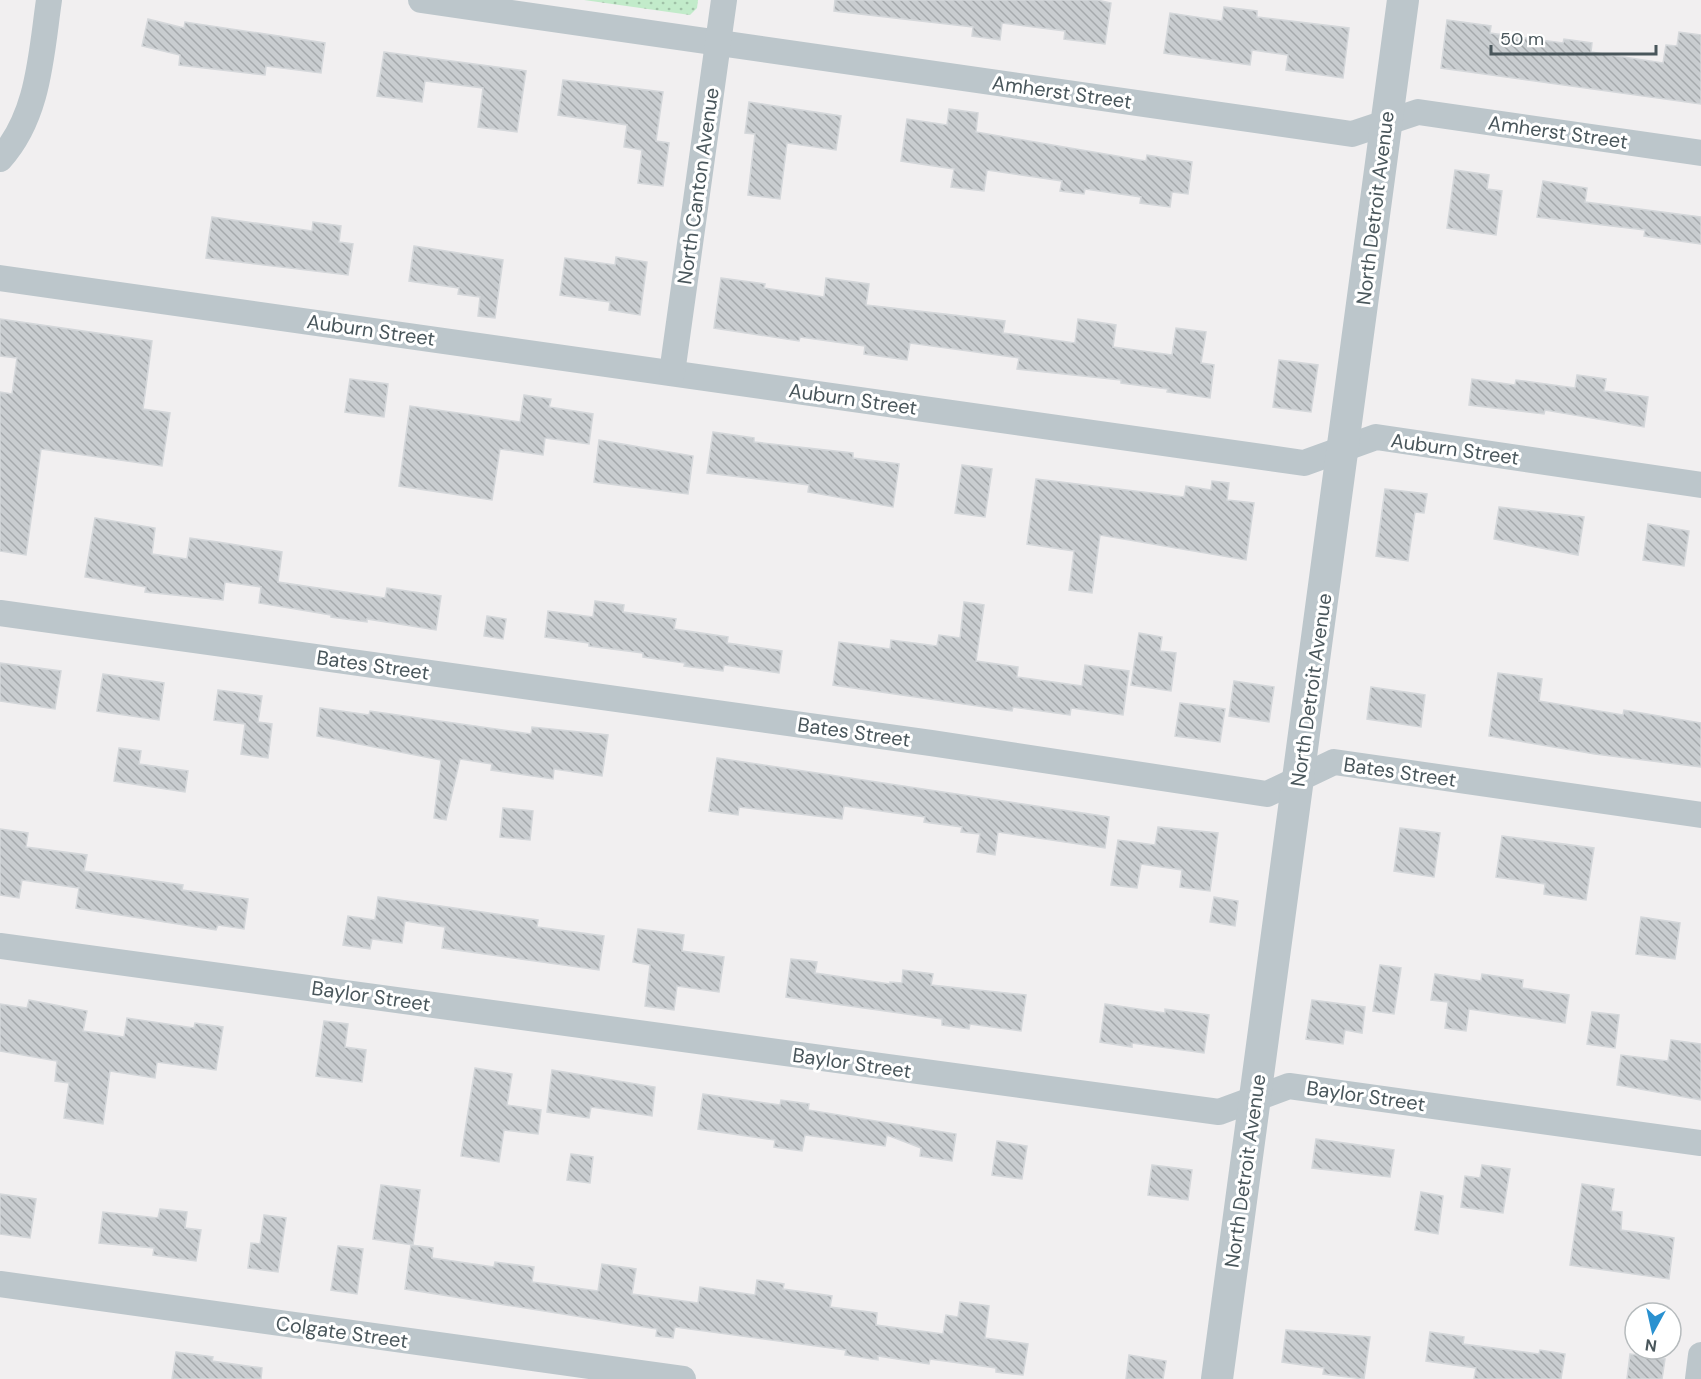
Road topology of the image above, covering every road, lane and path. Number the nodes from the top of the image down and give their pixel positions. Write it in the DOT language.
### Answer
graph roads {
  1 [pos="50,0"];
  2 [pos="421,0"];
  3 [pos="724,0"];
  4 [pos="1403,0"];
  5 [pos="718,43"];
  6 [pos="1386,123"];
  7 [pos="1701,153"];
  8 [pos="0,159"];
  9 [pos="0,278"];
  10 [pos="672,373"];
  11 [pos="1343,449"];
  12 [pos="1701,485"];
  13 [pos="0,613"];
  14 [pos="1299,779"];
  15 [pos="1701,815"];
  16 [pos="0,946"];
  17 [pos="1254,1098"];
  18 [pos="1701,1143"];
  19 [pos="0,1284"];
  20 [pos="1701,1355"];
  21 [pos="683,1379"];
  22 [pos="1217,1379"];
  23 [pos="1698,1379"];
  1 -- 8 [label="street"];
  2 -- 5 [label="street, Amherst Street"];
  3 -- 5 [label="street, North Canton Avenue"];
  4 -- 6 [label="street, North Detroit Avenue"];
  5 -- 6 [label="street, Amherst Street"];
  5 -- 10 [label="street, North Canton Avenue"];
  6 -- 7 [label="street, Amherst Street"];
  6 -- 11 [label="street, North Detroit Avenue"];
  9 -- 10 [label="street, Auburn Street"];
  10 -- 11 [label="street, Auburn Street"];
  11 -- 12 [label="street, Auburn Street"];
  11 -- 14 [label="street, North Detroit Avenue"];
  13 -- 14 [label="street, Bates Street"];
  14 -- 15 [label="street, Bates Street"];
  14 -- 17 [label="street, North Detroit Avenue"];
  16 -- 17 [label="street, Baylor Street"];
  17 -- 18 [label="street, Baylor Street"];
  17 -- 22 [label="street, North Detroit Avenue"];
  19 -- 21 [label="street, Colgate Street"];
  20 -- 23 [label="street"];
}
